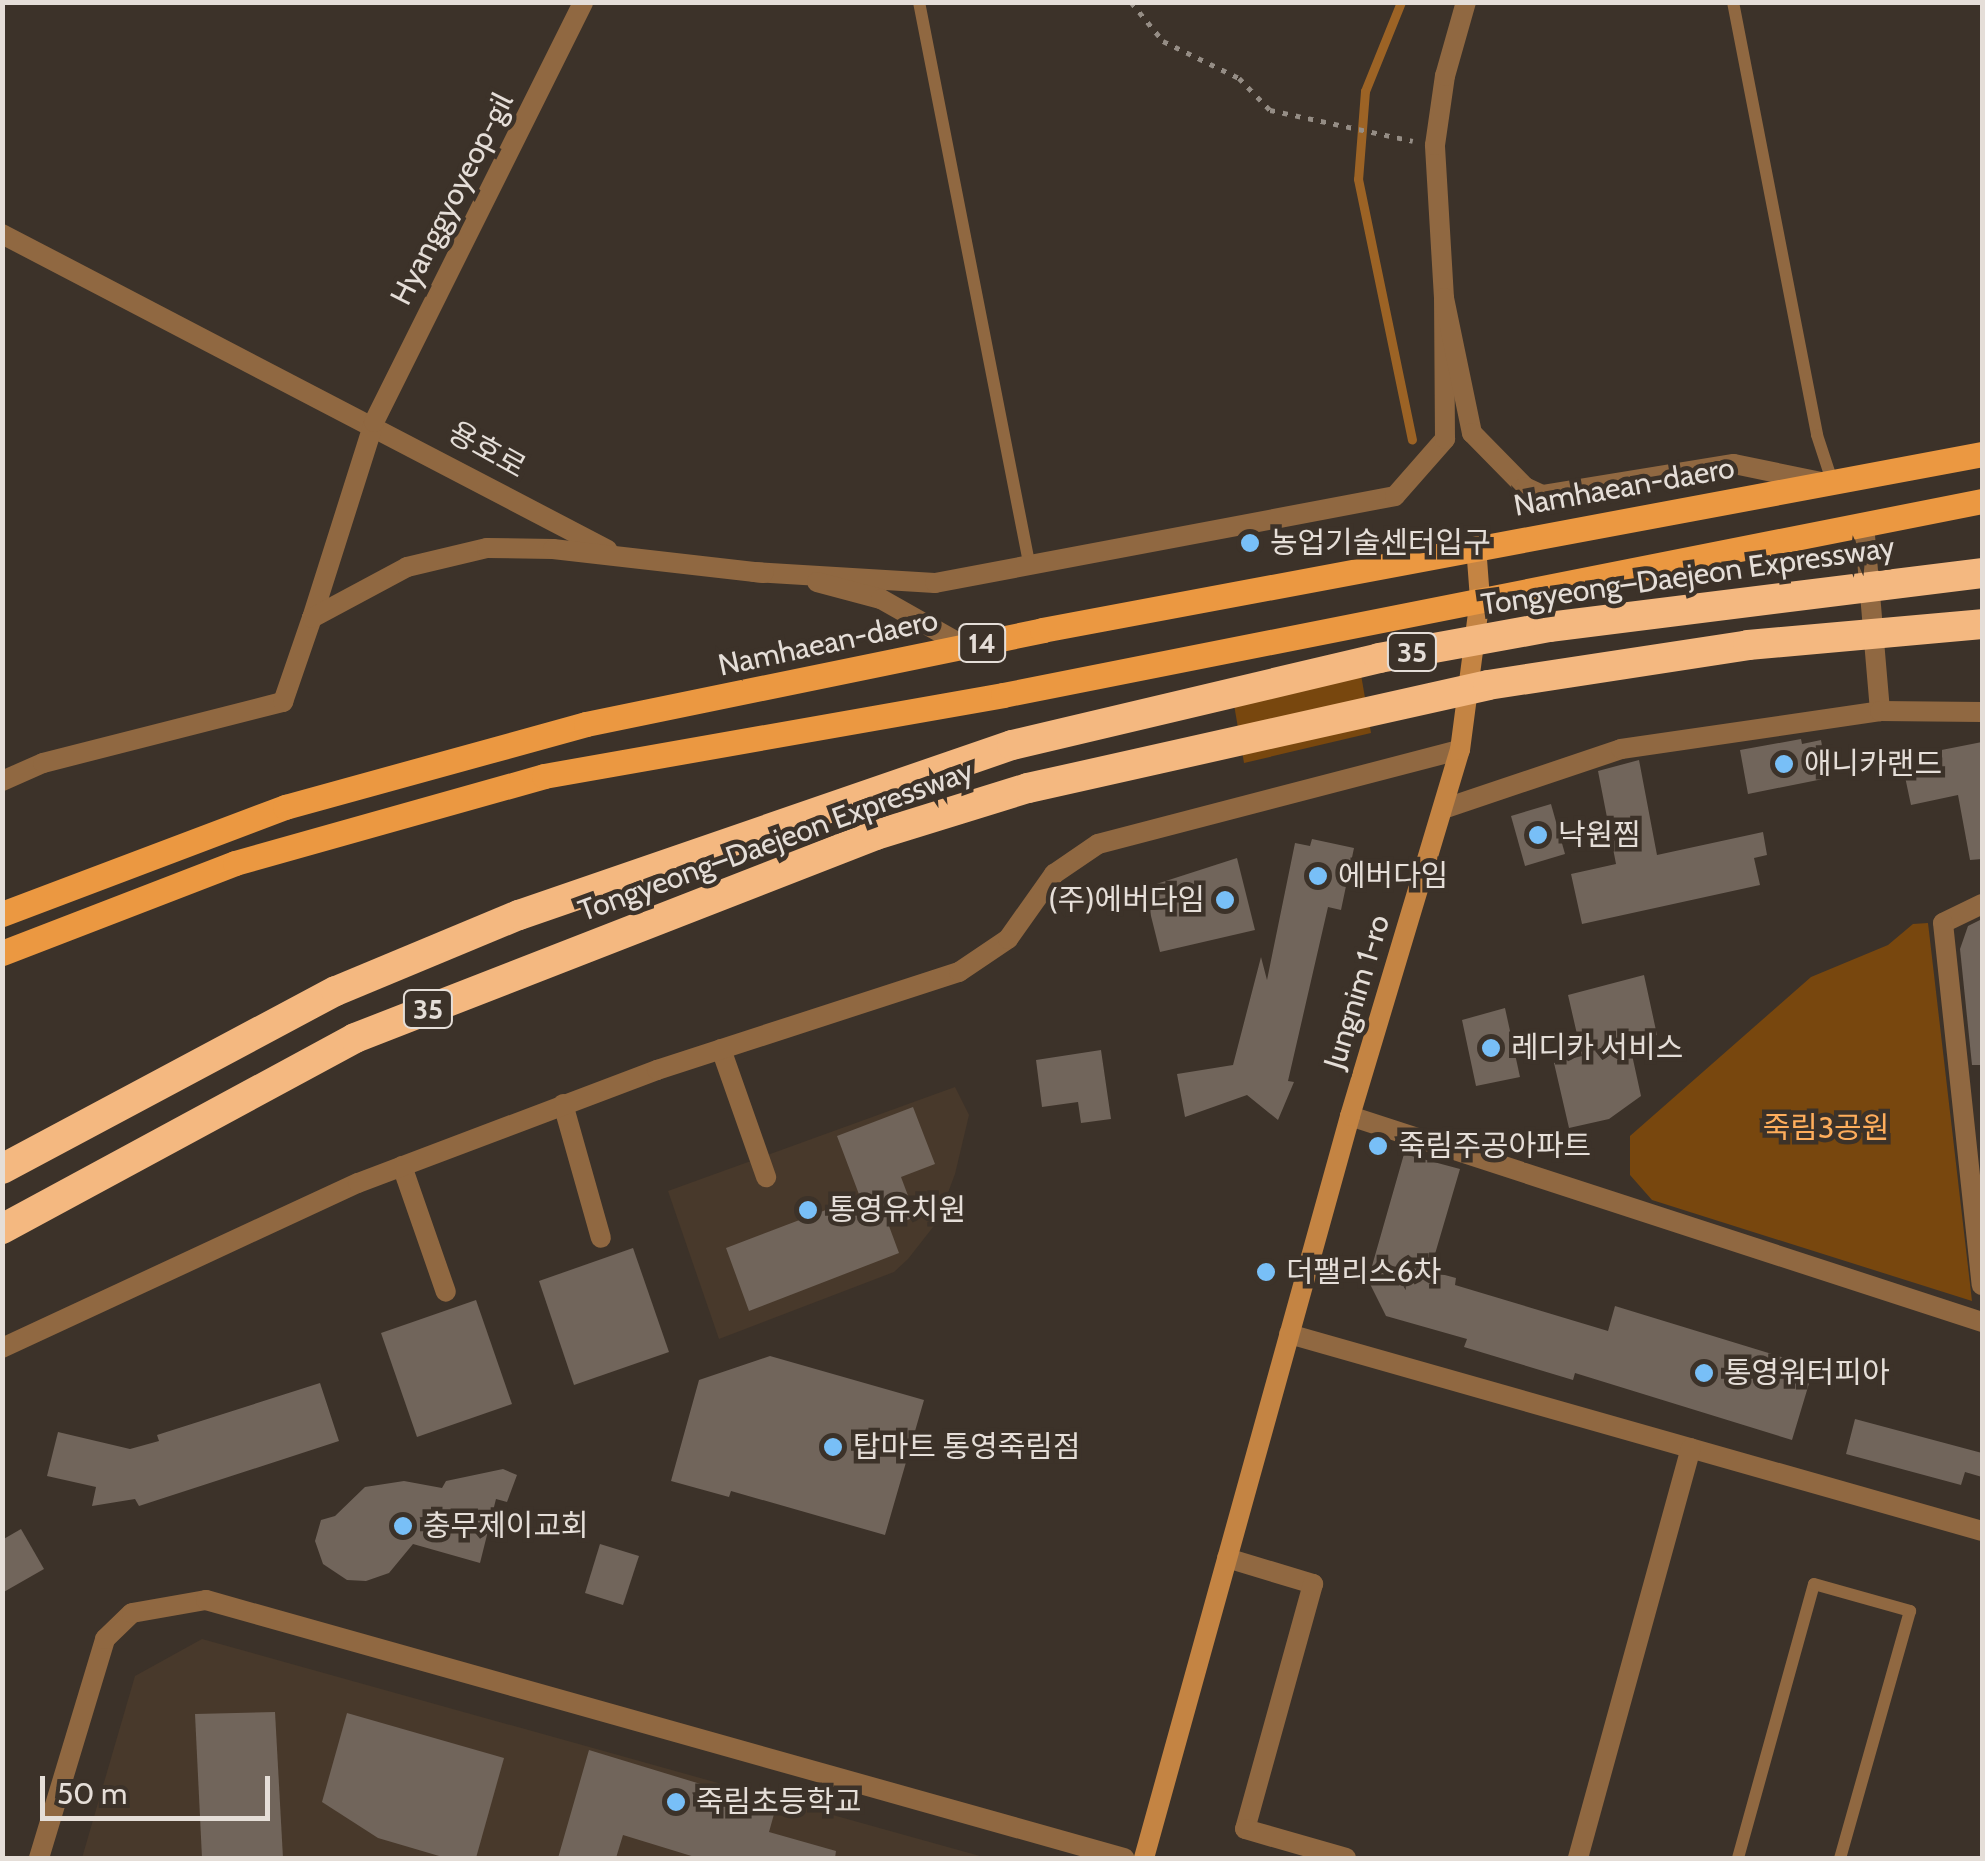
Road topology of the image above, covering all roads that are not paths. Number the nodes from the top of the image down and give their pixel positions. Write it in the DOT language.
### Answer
graph roads {
  1 [pos="584,2"];
  2 [pos="919,2"];
  3 [pos="1466,2"];
  4 [pos="1733,2"];
  5 [pos="2,234"];
  6 [pos="1444,298"];
  7 [pos="374,422"];
  8 [pos="1982,454"];
  9 [pos="1832,484"];
  10 [pos="1982,501"];
  11 [pos="1864,524"];
  12 [pos="1476,546"];
  13 [pos="614,553"];
  14 [pos="1030,568"];
  15 [pos="754,572"];
  16 [pos="1982,573"];
  17 [pos="1480,599"];
  18 [pos="312,618"];
  19 [pos="1982,624"];
  20 [pos="966,647"];
  21 [pos="1880,712"];
  22 [pos="1982,712"];
  23 [pos="1460,750"];
  24 [pos="2,781"];
  25 [pos="1443,810"];
  26 [pos="1982,904"];
  27 [pos="2,914"];
  28 [pos="2,954"];
  29 [pos="721,1049"];
  30 [pos="563,1104"];
  31 [pos="1350,1116"];
  32 [pos="402,1166"];
  33 [pos="2,1168"];
  34 [pos="766,1177"];
  35 [pos="1977,1187"];
  36 [pos="2,1229"];
  37 [pos="601,1238"];
  38 [pos="1982,1285"];
  39 [pos="446,1292"];
  40 [pos="1982,1322"];
  41 [pos="1289,1334"];
  42 [pos="2,1348"];
  43 [pos="1691,1448"];
  44 [pos="1982,1531"];
  45 [pos="1227,1558"];
  46 [pos="39,1858"];
  47 [pos="1124,1858"];
  48 [pos="1144,1858"];
  49 [pos="1346,1858"];
  50 [pos="1578,1858"];
  51 [pos="1738,1858"];
  52 [pos="1840,1858"];
  1 -- 7 [label="street, Hyanggyoyeop-gil"];
  2 -- 14 [label="lane"];
  3 -- 6 [label="street"];
  4 -- 9 [label="lane"];
  5 -- 7 [label="street, 용호로"];
  6 -- 9 [label="street"];
  6 -- 14 [label="street"];
  7 -- 13 [label="street, 용호로"];
  7 -- 18 [label="street, Hyanggyoyeop-gil"];
  8 -- 9 [label="main road, Namhaean-daero / 14"];
  9 -- 12 [label="main road, Namhaean-daero / 14"];
  10 -- 11 [label="main road, 14"];
  11 -- 17 [label="main road, 14"];
  11 -- 21 [label="street"];
  12 -- 17 [label="street, Jungnim 1-ro"];
  12 -- 20 [label="main road, Namhaean-daero / 14"];
  13 -- 15 [label="street, 용호로"];
  13 -- 18 [label="street"];
  14 -- 15 [label="street"];
  15 -- 20 [label="street, 용호로"];
  16 -- 33 [label="highway, Tongyeong–Daejeon Expressway / 35"];
  17 -- 23 [label="street, Jungnim 1-ro"];
  17 -- 28 [label="main road, 14"];
  18 -- 24 [label="street, Hyanggyoyeop-gil"];
  19 -- 36 [label="highway, Tongyeong–Daejeon Expressway / 35"];
  20 -- 27 [label="main road, Namhaean-daero / 14"];
  21 -- 22 [label="street"];
  21 -- 25 [label="street"];
  23 -- 25 [label="street, Jungnim 1-ro"];
  23 -- 29 [label="street"];
  25 -- 31 [label="street, Jungnim 1-ro"];
  26 -- 35 [label="street"];
  29 -- 30 [label="street"];
  29 -- 34 [label="street"];
  30 -- 32 [label="street"];
  30 -- 37 [label="street"];
  31 -- 40 [label="street"];
  31 -- 41 [label="street, Jungnim 1-ro"];
  32 -- 39 [label="street"];
  32 -- 42 [label="street"];
  35 -- 38 [label="street"];
  41 -- 43 [label="street"];
  41 -- 45 [label="street, Jungnim 1-ro"];
  43 -- 44 [label="street"];
  43 -- 50 [label="street"];
  45 -- 48 [label="street, Jungnim 1-ro"];
  45 -- 49 [label="street"];
  46 -- 47 [label="street"];
  51 -- 52 [label="lane"];
}
